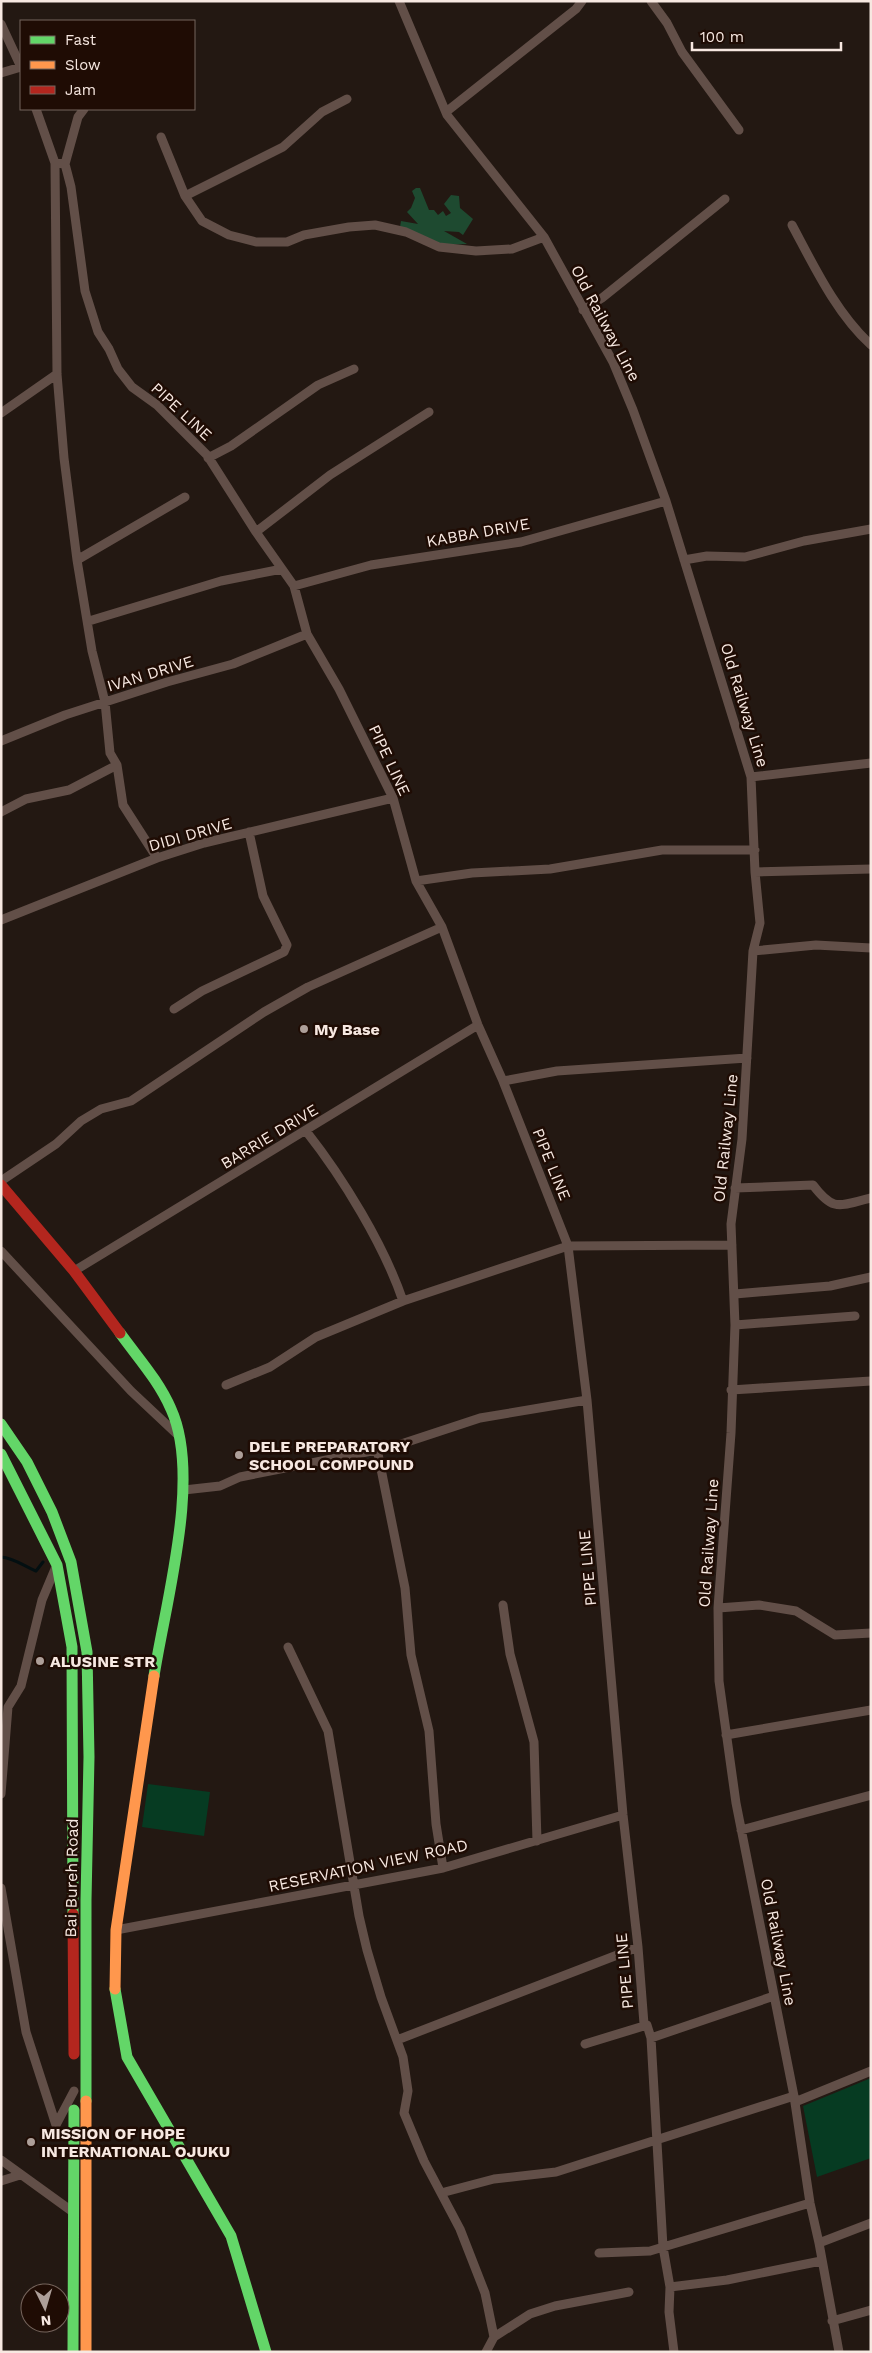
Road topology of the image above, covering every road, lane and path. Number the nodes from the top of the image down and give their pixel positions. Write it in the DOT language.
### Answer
graph roads {
  1 [pos="399,1"];
  2 [pos="582,1"];
  3 [pos="651,1"];
  4 [pos="1,24"];
  5 [pos="20,65"];
  6 [pos="20,67"];
  7 [pos="1,74"];
  8 [pos="347,99"];
  9 [pos="36,110"];
  10 [pos="83,110"];
  11 [pos="446,112"];
  12 [pos="739,130"];
  13 [pos="161,137"];
  14 [pos="60,164"];
  15 [pos="185,196"];
  16 [pos="725,199"];
  17 [pos="792,225"];
  18 [pos="544,237"];
  19 [pos="583,310"];
  20 [pos="871,344"];
  21 [pos="354,369"];
  22 [pos="57,374"];
  23 [pos="1,412"];
  24 [pos="429,412"];
  25 [pos="208,458"];
  26 [pos="185,497"];
  27 [pos="666,502"];
  28 [pos="871,529"];
  29 [pos="256,532"];
  30 [pos="76,560"];
  31 [pos="684,560"];
  32 [pos="282,569"];
  33 [pos="294,586"];
  34 [pos="89,621"];
  35 [pos="307,634"];
  36 [pos="105,702"];
  37 [pos="1,741"];
  38 [pos="871,763"];
  39 [pos="117,765"];
  40 [pos="752,777"];
  41 [pos="393,798"];
  42 [pos="1,812"];
  43 [pos="249,832"];
  44 [pos="755,850"];
  45 [pos="157,858"];
  46 [pos="871,869"];
  47 [pos="755,872"];
  48 [pos="416,881"];
  49 [pos="1,920"];
  50 [pos="442,927"];
  51 [pos="871,948"];
  52 [pos="753,951"];
  53 [pos="174,1009"];
  54 [pos="478,1025"];
  55 [pos="747,1058"];
  56 [pos="503,1081"];
  57 [pos="306,1131"];
  58 [pos="1,1181"];
  59 [pos="1,1185"];
  60 [pos="735,1188"];
  61 [pos="871,1198"];
  62 [pos="732,1245"];
  63 [pos="568,1246"];
  64 [pos="1,1251"];
  65 [pos="74,1271"];
  66 [pos="871,1277"];
  67 [pos="734,1294"];
  68 [pos="404,1301"];
  69 [pos="856,1316"];
  70 [pos="735,1324"];
  71 [pos="871,1381"];
  72 [pos="226,1385"];
  73 [pos="731,1390"];
  74 [pos="588,1400"];
  75 [pos="1,1424"];
  76 [pos="180,1437"];
  77 [pos="377,1449"];
  78 [pos="1,1454"];
  79 [pos="184,1490"];
  80 [pos="57,1565"];
  81 [pos="503,1604"];
  82 [pos="718,1608"];
  83 [pos="871,1633"];
  84 [pos="288,1648"];
  85 [pos="5,1705"];
  86 [pos="871,1710"];
  87 [pos="726,1735"];
  88 [pos="2,1794"];
  89 [pos="871,1795"];
  90 [pos="1,1801"];
  91 [pos="623,1815"];
  92 [pos="741,1830"];
  93 [pos="537,1841"];
  94 [pos="443,1868"];
  95 [pos="355,1885"];
  96 [pos="1,1888"];
  97 [pos="116,1930"];
  98 [pos="638,1947"];
  99 [pos="774,1996"];
  100 [pos="647,2024"];
  101 [pos="651,2038"];
  102 [pos="397,2040"];
  103 [pos="585,2044"];
  104 [pos="871,2071"];
  105 [pos="74,2092"];
  106 [pos="795,2099"];
  107 [pos="658,2139"];
  108 [pos="1,2160"];
  109 [pos="20,2176"];
  110 [pos="1,2181"];
  111 [pos="441,2193"];
  112 [pos="810,2202"];
  113 [pos="73,2212"];
  114 [pos="871,2223"];
  115 [pos="820,2243"];
  116 [pos="663,2247"];
  117 [pos="599,2253"];
  118 [pos="821,2261"];
  119 [pos="670,2287"];
  120 [pos="629,2292"];
  121 [pos="871,2310"];
  122 [pos="832,2321"];
  123 [pos="494,2337"];
  124 [pos="73,2352"];
  125 [pos="86,2352"];
  126 [pos="266,2352"];
  127 [pos="486,2352"];
  128 [pos="674,2352"];
  129 [pos="839,2352"];
  1 -- 11 [label="street, Old Railway Line"];
  2 -- 11 [label="street"];
  3 -- 12 [label="street"];
  4 -- 5 [label="street"];
  6 -- 7 [label="street"];
  8 -- 15 [label="street"];
  9 -- 14 [label="street, PIPE LINE"];
  10 -- 14 [label="street"];
  11 -- 18 [label="street, Old Railway Line"];
  13 -- 15 [label="street"];
  14 -- 22 [label="street"];
  14 -- 25 [label="street, PIPE LINE"];
  15 -- 18 [label="street"];
  16 -- 19 [label="street"];
  17 -- 20 [label="street"];
  18 -- 19 [label="street, Old Railway Line"];
  19 -- 27 [label="street, Old Railway Line"];
  21 -- 25 [label="street"];
  22 -- 23 [label="street"];
  22 -- 30 [label="street"];
  24 -- 29 [label="street"];
  25 -- 29 [label="street, PIPE LINE"];
  26 -- 30 [label="street"];
  27 -- 31 [label="street, Old Railway Line"];
  27 -- 33 [label="street, KABBA DRIVE"];
  28 -- 31 [label="street"];
  29 -- 32 [label="street, PIPE LINE"];
  30 -- 34 [label="street"];
  31 -- 40 [label="street, Old Railway Line"];
  32 -- 33 [label="street, PIPE LINE"];
  32 -- 34 [label="street"];
  33 -- 35 [label="street, PIPE LINE"];
  34 -- 36 [label="street"];
  35 -- 36 [label="street, IVAN DRIVE"];
  35 -- 41 [label="street, PIPE LINE"];
  36 -- 37 [label="street, IVAN DRIVE"];
  36 -- 39 [label="street"];
  38 -- 40 [label="street"];
  39 -- 42 [label="street"];
  39 -- 45 [label="street"];
  40 -- 44 [label="street, Old Railway Line"];
  41 -- 43 [label="street, DIDI DRIVE"];
  41 -- 48 [label="street, PIPE LINE"];
  43 -- 45 [label="street, DIDI DRIVE"];
  43 -- 53 [label="street"];
  44 -- 47 [label="street, Old Railway Line"];
  44 -- 48 [label="street"];
  45 -- 49 [label="street, DIDI DRIVE"];
  46 -- 47 [label="street"];
  47 -- 52 [label="street, Old Railway Line"];
  48 -- 50 [label="street, PIPE LINE"];
  50 -- 54 [label="street, PIPE LINE"];
  50 -- 58 [label="street"];
  51 -- 52 [label="street"];
  52 -- 55 [label="street, Old Railway Line"];
  54 -- 56 [label="street, PIPE LINE"];
  54 -- 57 [label="street, BARRIE DRIVE"];
  55 -- 56 [label="street"];
  55 -- 60 [label="street, Old Railway Line"];
  56 -- 63 [label="street, PIPE LINE"];
  57 -- 65 [label="street, BARRIE DRIVE"];
  57 -- 68 [label="street"];
  59 -- 65 [label="main road"];
  60 -- 61 [label="street"];
  60 -- 62 [label="street, Old Railway Line"];
  62 -- 63 [label="street"];
  62 -- 67 [label="street, Old Railway Line"];
  63 -- 68 [label="street"];
  63 -- 74 [label="street, PIPE LINE"];
  64 -- 76 [label="street"];
  65 -- 76 [label="main road"];
  66 -- 67 [label="street"];
  67 -- 70 [label="street, Old Railway Line"];
  68 -- 72 [label="street"];
  69 -- 70 [label="street"];
  70 -- 73 [label="street, Old Railway Line"];
  71 -- 73 [label="street"];
  73 -- 82 [label="street, Old Railway Line"];
  74 -- 77 [label="street"];
  74 -- 91 [label="street, PIPE LINE"];
  75 -- 125 [label="main road, Bai Bureh Road"];
  76 -- 79 [label="main road"];
  77 -- 79 [label="street"];
  77 -- 94 [label="street"];
  78 -- 80 [label="main road, Bai Bureh Road"];
  79 -- 97 [label="main road"];
  80 -- 85 [label="street"];
  80 -- 105 [label="main road, Bai Bureh Road"];
  81 -- 93 [label="street"];
  82 -- 83 [label="street"];
  82 -- 87 [label="street, Old Railway Line"];
  84 -- 95 [label="street"];
  85 -- 88 [label="street"];
  86 -- 87 [label="street"];
  87 -- 92 [label="street, Old Railway Line"];
  88 -- 90 [label="street"];
  89 -- 92 [label="street"];
  91 -- 93 [label="street, RESERVATION VIEW ROAD"];
  91 -- 98 [label="street, PIPE LINE"];
  92 -- 99 [label="street, Old Railway Line"];
  93 -- 94 [label="street, RESERVATION VIEW ROAD"];
  94 -- 95 [label="street, RESERVATION VIEW ROAD"];
  95 -- 97 [label="street, RESERVATION VIEW ROAD"];
  95 -- 102 [label="street"];
  96 -- 105 [label="street"];
  97 -- 126 [label="main road"];
  98 -- 100 [label="street, PIPE LINE"];
  98 -- 102 [label="street"];
  99 -- 101 [label="street"];
  99 -- 106 [label="street, Old Railway Line"];
  100 -- 101 [label="street, PIPE LINE"];
  100 -- 103 [label="street"];
  101 -- 107 [label="street, PIPE LINE"];
  102 -- 111 [label="street"];
  104 -- 106 [label="street"];
  105 -- 113 [label="main road, Bai Bureh Road"];
  106 -- 107 [label="street"];
  106 -- 112 [label="street, Old Railway Line"];
  107 -- 111 [label="street"];
  107 -- 116 [label="street, PIPE LINE"];
  108 -- 109 [label="street"];
  109 -- 110 [label="street"];
  109 -- 113 [label="street"];
  111 -- 123 [label="street"];
  112 -- 115 [label="street, Old Railway Line"];
  112 -- 116 [label="street"];
  113 -- 124 [label="main road, Bai Bureh Road"];
  114 -- 115 [label="street"];
  115 -- 118 [label="street, Old Railway Line"];
  116 -- 117 [label="street"];
  116 -- 119 [label="street, PIPE LINE"];
  118 -- 119 [label="street"];
  118 -- 122 [label="street, Old Railway Line"];
  119 -- 128 [label="street, PIPE LINE"];
  120 -- 123 [label="street"];
  121 -- 122 [label="street"];
  122 -- 129 [label="street, Old Railway Line"];
  123 -- 127 [label="street"];
}
